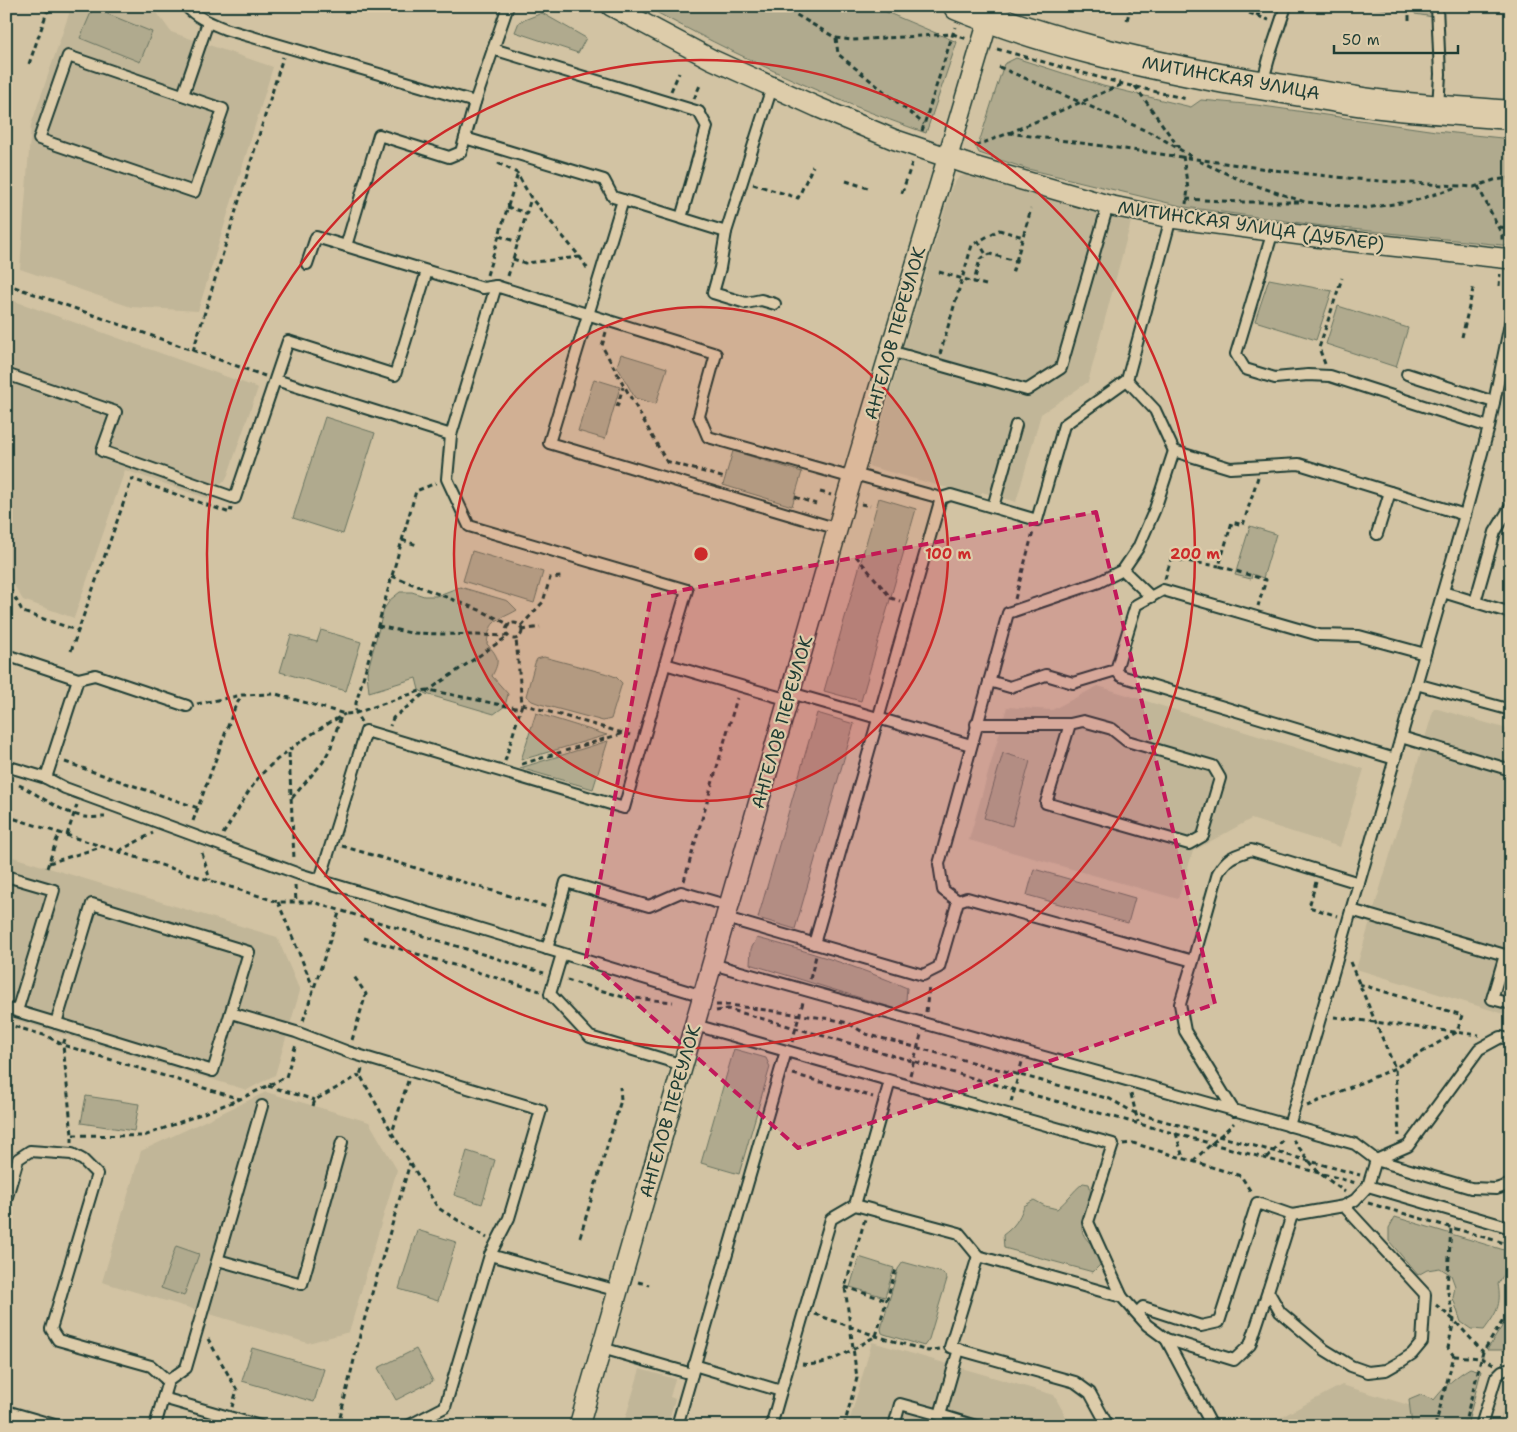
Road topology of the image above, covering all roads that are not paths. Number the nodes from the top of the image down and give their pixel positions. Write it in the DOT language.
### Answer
graph roads {
  1 [pos="186,6"];
  2 [pos="495,6"];
  3 [pos="611,6"];
  4 [pos="1286,6"];
  5 [pos="1438,6"];
  6 [pos="508,8"];
  7 [pos="957,17"];
  8 [pos="989,18"];
  9 [pos="208,22"];
  10 [pos="493,48"];
  11 [pos="1262,85"];
  12 [pos="772,87"];
  13 [pos="183,95"];
  14 [pos="475,102"];
  15 [pos="1438,110"];
  16 [pos="1511,115"];
  17 [pos="466,138"];
  18 [pos="947,157"];
  19 [pos="623,200"];
  20 [pos="1108,205"];
  21 [pos="1178,212"];
  22 [pos="681,218"];
  23 [pos="1273,231"];
  24 [pos="726,232"];
  25 [pos="346,246"];
  26 [pos="1504,258"];
  27 [pos="307,264"];
  28 [pos="427,271"];
  29 [pos="500,288"];
  30 [pos="775,304"];
  31 [pos="587,315"];
  32 [pos="1511,319"];
  33 [pos="890,351"];
  34 [pos="6,374"];
  35 [pos="1407,374"];
  36 [pos="276,380"];
  37 [pos="1128,380"];
  38 [pos="1494,402"];
  39 [pos="1016,425"];
  40 [pos="1489,428"];
  41 [pos="451,435"];
  42 [pos="1174,451"];
  43 [pos="853,476"];
  44 [pos="1390,492"];
  45 [pos="941,498"];
  46 [pos="1511,506"];
  47 [pos="993,507"];
  48 [pos="1465,515"];
  49 [pos="838,529"];
  50 [pos="1377,534"];
  51 [pos="1123,570"];
  52 [pos="1443,592"];
  53 [pos="1152,596"];
  54 [pos="1475,602"];
  55 [pos="1511,613"];
  56 [pos="1425,654"];
  57 [pos="6,655"];
  58 [pos="665,664"];
  59 [pos="1116,670"];
  60 [pos="78,679"];
  61 [pos="989,681"];
  62 [pos="1416,684"];
  63 [pos="790,696"];
  64 [pos="187,706"];
  65 [pos="1511,710"];
  66 [pos="878,718"];
  67 [pos="976,724"];
  68 [pos="1070,724"];
  69 [pos="1401,737"];
  70 [pos="971,745"];
  71 [pos="1395,759"];
  72 [pos="6,766"];
  73 [pos="1511,770"];
  74 [pos="46,778"];
  75 [pos="6,876"];
  76 [pos="320,880"];
  77 [pos="1359,883"];
  78 [pos="958,901"];
  79 [pos="727,912"];
  80 [pos="1350,914"];
  81 [pos="814,944"];
  82 [pos="547,949"];
  83 [pos="562,954"];
  84 [pos="1193,961"];
  85 [pos="712,964"];
  86 [pos="1511,1004"];
  87 [pos="704,1005"];
  88 [pos="6,1008"];
  89 [pos="17,1012"];
  90 [pos="231,1013"];
  91 [pos="56,1023"];
  92 [pos="695,1025"];
  93 [pos="1506,1038"];
  94 [pos="786,1051"];
  95 [pos="683,1065"];
  96 [pos="890,1080"];
  97 [pos="262,1106"];
  98 [pos="1234,1111"];
  99 [pos="1289,1130"];
  100 [pos="342,1142"];
  101 [pos="1376,1160"];
  102 [pos="1369,1182"];
  103 [pos="1511,1184"];
  104 [pos="6,1200"];
  105 [pos="855,1205"];
  106 [pos="1344,1206"];
  107 [pos="1292,1214"];
  108 [pos="1511,1228"];
  109 [pos="490,1255"];
  110 [pos="978,1256"];
  111 [pos="218,1260"];
  112 [pos="625,1286"];
  113 [pos="1268,1291"];
  114 [pos="1122,1297"];
  115 [pos="1137,1313"];
  116 [pos="1166,1339"];
  117 [pos="602,1348"];
  118 [pos="955,1348"];
  119 [pos="693,1369"];
  120 [pos="1506,1369"];
  121 [pos="168,1381"];
  122 [pos="781,1390"];
  123 [pos="164,1398"];
  124 [pos="6,1411"];
  125 [pos="940,1415"];
  126 [pos="58,1426"];
  127 [pos="155,1426"];
  128 [pos="260,1426"];
  129 [pos="408,1426"];
  130 [pos="579,1426"];
  131 [pos="677,1426"];
  132 [pos="771,1426"];
  133 [pos="894,1426"];
  134 [pos="976,1426"];
  135 [pos="1108,1426"];
  136 [pos="1212,1426"];
  137 [pos="1481,1426"];
  1 -- 9 [label="lane"];
  2 -- 6 [label="lane"];
  3 -- 12 [label="street, МИТИНСКАЯ УЛИЦА (ДУБЛЕР)"];
  4 -- 11 [label="lane"];
  5 -- 15 [label="lane"];
  6 -- 10 [label="lane"];
  7 -- 8 [label="main road, МИТИНСКАЯ УЛИЦА"];
  8 -- 11 [label="main road, МИТИНСКАЯ УЛИЦА"];
  8 -- 18 [label="street, АНГЕЛОВ ПЕРЕУЛОК"];
  9 -- 13 [label="lane"];
  9 -- 14 [label="lane"];
  10 -- 14 [label="lane"];
  10 -- 22 [label="lane"];
  11 -- 15 [label="main road, МИТИНСКАЯ УЛИЦА"];
  12 -- 18 [label="street, МИТИНСКАЯ УЛИЦА (ДУБЛЕР)"];
  12 -- 24 [label="lane"];
  13 -- 13 [label="lane"];
  14 -- 17 [label="lane"];
  15 -- 16 [label="main road, МИТИНСКАЯ УЛИЦА"];
  17 -- 19 [label="lane"];
  17 -- 25 [label="lane"];
  18 -- 20 [label="street, МИТИНСКАЯ УЛИЦА (ДУБЛЕР)"];
  18 -- 33 [label="street, АНГЕЛОВ ПЕРЕУЛОК"];
  19 -- 22 [label="lane"];
  19 -- 31 [label="lane"];
  20 -- 21 [label="street, МИТИНСКАЯ УЛИЦА (ДУБЛЕР)"];
  20 -- 33 [label="lane"];
  21 -- 23 [label="street, МИТИНСКАЯ УЛИЦА (ДУБЛЕР)"];
  21 -- 37 [label="lane"];
  22 -- 24 [label="lane"];
  23 -- 26 [label="street, МИТИНСКАЯ УЛИЦА (ДУБЛЕР)"];
  23 -- 40 [label="lane"];
  24 -- 30 [label="lane"];
  25 -- 27 [label="lane"];
  25 -- 28 [label="lane"];
  28 -- 29 [label="lane"];
  28 -- 36 [label="lane"];
  29 -- 31 [label="lane"];
  29 -- 41 [label="lane"];
  31 -- 43 [label="lane"];
  31 -- 49 [label="lane"];
  32 -- 38 [label="lane"];
  33 -- 43 [label="street, АНГЕЛОВ ПЕРЕУЛОК"];
  34 -- 36 [label="lane"];
  35 -- 38 [label="lane"];
  36 -- 41 [label="lane"];
  37 -- 42 [label="lane"];
  37 -- 47 [label="lane"];
  38 -- 40 [label="lane"];
  39 -- 47 [label="lane"];
  40 -- 48 [label="lane"];
  41 -- 58 [label="lane"];
  42 -- 44 [label="lane"];
  42 -- 51 [label="lane"];
  43 -- 45 [label="lane"];
  43 -- 49 [label="street, АНГЕЛОВ ПЕРЕУЛОК"];
  44 -- 48 [label="lane"];
  44 -- 50 [label="lane"];
  45 -- 47 [label="lane"];
  45 -- 66 [label="lane"];
  46 -- 54 [label="lane"];
  48 -- 52 [label="lane"];
  49 -- 63 [label="street, АНГЕЛОВ ПЕРЕУЛОК"];
  51 -- 53 [label="lane"];
  51 -- 61 [label="lane"];
  52 -- 54 [label="lane"];
  52 -- 56 [label="lane"];
  53 -- 56 [label="lane"];
  53 -- 59 [label="lane"];
  54 -- 55 [label="lane"];
  56 -- 62 [label="lane"];
  57 -- 60 [label="lane"];
  58 -- 63 [label="lane"];
  58 -- 76 [label="lane"];
  59 -- 61 [label="lane"];
  59 -- 71 [label="lane"];
  60 -- 64 [label="lane"];
  60 -- 74 [label="lane"];
  61 -- 67 [label="lane"];
  62 -- 65 [label="lane"];
  62 -- 69 [label="lane"];
  63 -- 66 [label="lane"];
  63 -- 79 [label="street, АНГЕЛОВ ПЕРЕУЛОК"];
  66 -- 70 [label="lane"];
  66 -- 81 [label="lane"];
  67 -- 68 [label="lane"];
  67 -- 70 [label="lane"];
  68 -- 68 [label="lane"];
  69 -- 71 [label="lane"];
  69 -- 73 [label="lane"];
  70 -- 78 [label="lane"];
  71 -- 77 [label="lane"];
  72 -- 74 [label="lane"];
  74 -- 76 [label="lane"];
  75 -- 89 [label="lane"];
  76 -- 82 [label="lane"];
  77 -- 80 [label="lane"];
  77 -- 84 [label="lane"];
  78 -- 81 [label="lane"];
  78 -- 84 [label="lane"];
  79 -- 81 [label="lane"];
  79 -- 82 [label="lane"];
  79 -- 85 [label="street, АНГЕЛОВ ПЕРЕУЛОК"];
  80 -- 86 [label="lane"];
  80 -- 99 [label="lane"];
  82 -- 83 [label="lane"];
  83 -- 87 [label="lane"];
  83 -- 95 [label="lane"];
  84 -- 98 [label="lane"];
  85 -- 87 [label="street, АНГЕЛОВ ПЕРЕУЛОК"];
  85 -- 98 [label="lane"];
  87 -- 92 [label="street, АНГЕЛОВ ПЕРЕУЛОК"];
  88 -- 89 [label="lane"];
  89 -- 91 [label="lane"];
  90 -- 91 [label="lane"];
  90 -- 91 [label="lane"];
  90 -- 109 [label="lane"];
  92 -- 94 [label="lane"];
  92 -- 95 [label="street, АНГЕЛОВ ПЕРЕУЛОК"];
  93 -- 101 [label="lane"];
  94 -- 96 [label="lane"];
  94 -- 119 [label="lane"];
  95 -- 112 [label="street, АНГЕЛОВ ПЕРЕУЛОК"];
  96 -- 105 [label="lane"];
  96 -- 114 [label="lane"];
  97 -- 111 [label="lane"];
  98 -- 99 [label="lane"];
  99 -- 101 [label="lane"];
  100 -- 111 [label="lane"];
  101 -- 102 [label="lane"];
  101 -- 103 [label="lane"];
  102 -- 106 [label="lane"];
  102 -- 108 [label="lane"];
  104 -- 121 [label="lane"];
  105 -- 110 [label="lane"];
  105 -- 122 [label="lane"];
  106 -- 107 [label="lane"];
  106 -- 113 [label="lane"];
  107 -- 113 [label="lane"];
  107 -- 115 [label="lane"];
  109 -- 112 [label="lane"];
  109 -- 129 [label="lane"];
  110 -- 114 [label="lane"];
  110 -- 118 [label="lane"];
  111 -- 121 [label="lane"];
  112 -- 117 [label="street, АНГЕЛОВ ПЕРЕУЛОК"];
  113 -- 116 [label="lane"];
  114 -- 115 [label="lane"];
  115 -- 116 [label="lane"];
  116 -- 136 [label="lane"];
  117 -- 119 [label="lane"];
  117 -- 130 [label="street, АНГЕЛОВ ПЕРЕУЛОК"];
  118 -- 125 [label="lane"];
  118 -- 135 [label="lane"];
  119 -- 122 [label="lane"];
  119 -- 131 [label="lane"];
  120 -- 137 [label="lane"];
  121 -- 123 [label="lane"];
  122 -- 132 [label="lane"];
  123 -- 127 [label="lane"];
  123 -- 128 [label="lane"];
  124 -- 126 [label="lane"];
  125 -- 133 [label="lane"];
  125 -- 134 [label="lane"];
}
